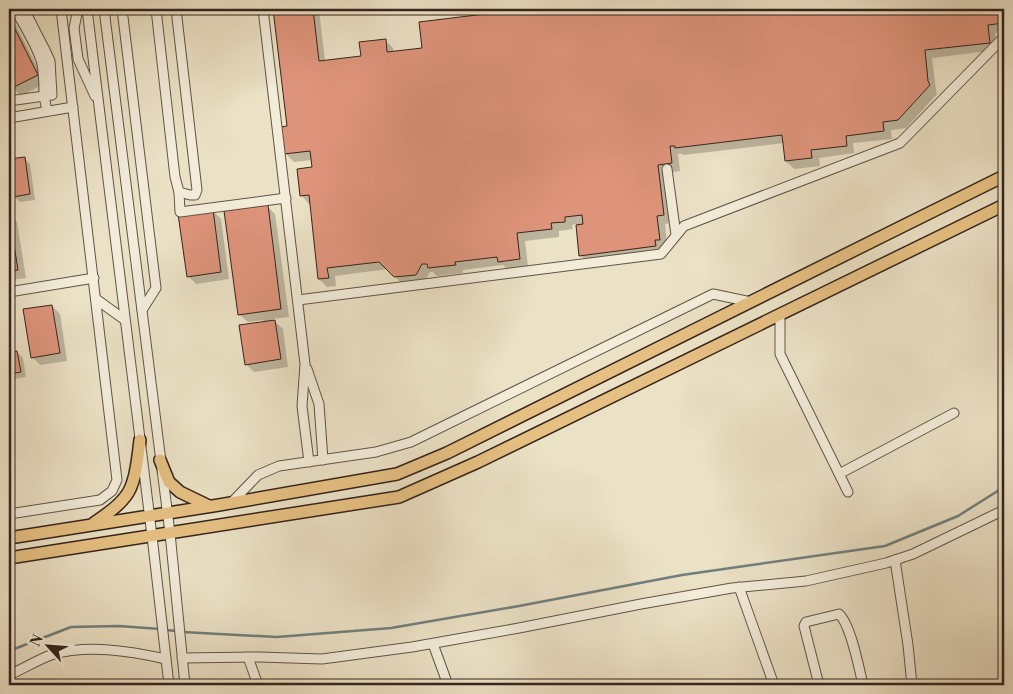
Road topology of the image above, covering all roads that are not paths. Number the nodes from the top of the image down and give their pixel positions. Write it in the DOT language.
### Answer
graph roads {
  1 [pos="14,9"];
  2 [pos="24,9"];
  3 [pos="61,9"];
  4 [pos="78,9"];
  5 [pos="86,9"];
  6 [pos="104,9"];
  7 [pos="122,9"];
  8 [pos="156,9"];
  9 [pos="176,9"];
  10 [pos="263,9"];
  11 [pos="1004,37"];
  12 [pos="44,96"];
  13 [pos="9,101"];
  14 [pos="98,103"];
  15 [pos="73,107"];
  16 [pos="47,111"];
  17 [pos="9,118"];
  18 [pos="667,169"];
  19 [pos="1004,176"];
  20 [pos="179,192"];
  21 [pos="286,198"];
  22 [pos="1004,205"];
  23 [pos="676,235"];
  24 [pos="94,278"];
  25 [pos="9,292"];
  26 [pos="96,299"];
  27 [pos="298,300"];
  28 [pos="751,302"];
  29 [pos="142,310"];
  30 [pos="780,314"];
  31 [pos="126,320"];
  32 [pos="305,364"];
  33 [pos="954,413"];
  34 [pos="140,440"];
  35 [pos="160,460"];
  36 [pos="323,460"];
  37 [pos="309,462"];
  38 [pos="839,474"];
  39 [pos="848,492"];
  40 [pos="232,502"];
  41 [pos="210,506"];
  42 [pos="1004,510"];
  43 [pos="167,513"];
  44 [pos="9,514"];
  45 [pos="150,516"];
  46 [pos="90,525"];
  47 [pos="170,533"];
  48 [pos="152,536"];
  49 [pos="9,538"];
  50 [pos="9,558"];
  51 [pos="894,560"];
  52 [pos="739,588"];
  53 [pos="433,644"];
  54 [pos="248,657"];
  55 [pos="182,658"];
  56 [pos="166,659"];
  57 [pos="9,675"];
  58 [pos="169,685"];
  59 [pos="185,685"];
  60 [pos="258,685"];
  61 [pos="448,685"];
  62 [pos="774,685"];
  63 [pos="819,685"];
  64 [pos="863,685"];
  65 [pos="912,685"];
  1 -- 12 [label="street"];
  2 -- 12 [label="street"];
  3 -- 15 [label="street"];
  4 -- 14 [label="street"];
  5 -- 14 [label="street"];
  6 -- 29 [label="street"];
  7 -- 29 [label="street"];
  8 -- 20 [label="street"];
  9 -- 20 [label="street"];
  10 -- 21 [label="street"];
  11 -- 23 [label="street"];
  12 -- 13 [label="street"];
  12 -- 16 [label="street"];
  14 -- 31 [label="street"];
  15 -- 16 [label="street"];
  15 -- 24 [label="street"];
  16 -- 17 [label="street"];
  18 -- 23 [label="street"];
  19 -- 28 [label="main road"];
  20 -- 21 [label="street"];
  21 -- 27 [label="street"];
  22 -- 30 [label="main road"];
  23 -- 27 [label="street"];
  24 -- 25 [label="street"];
  24 -- 26 [label="street"];
  26 -- 31 [label="street"];
  26 -- 44 [label="street"];
  27 -- 32 [label="street"];
  28 -- 36 [label="street"];
  28 -- 40 [label="main road"];
  29 -- 35 [label="street"];
  30 -- 38 [label="street"];
  30 -- 47 [label="main road"];
  31 -- 34 [label="street"];
  32 -- 36 [label="street"];
  32 -- 37 [label="street"];
  33 -- 38 [label="street"];
  34 -- 45 [label="street"];
  34 -- 46 [label="main road"];
  35 -- 41 [label="main road"];
  35 -- 43 [label="street"];
  36 -- 37 [label="street"];
  37 -- 40 [label="street"];
  38 -- 39 [label="street"];
  40 -- 41 [label="main road"];
  41 -- 43 [label="main road"];
  42 -- 51 [label="street"];
  43 -- 45 [label="main road"];
  43 -- 47 [label="street"];
  45 -- 46 [label="main road"];
  45 -- 48 [label="street"];
  46 -- 49 [label="main road"];
  47 -- 48 [label="main road"];
  47 -- 55 [label="street"];
  48 -- 50 [label="main road"];
  48 -- 56 [label="street"];
  51 -- 52 [label="street"];
  51 -- 65 [label="street"];
  52 -- 53 [label="street"];
  52 -- 62 [label="street"];
  53 -- 54 [label="street"];
  53 -- 61 [label="street"];
  54 -- 55 [label="street"];
  54 -- 60 [label="street"];
  55 -- 59 [label="street"];
  56 -- 57 [label="street"];
  56 -- 58 [label="street"];
  63 -- 64 [label="street"];
}
